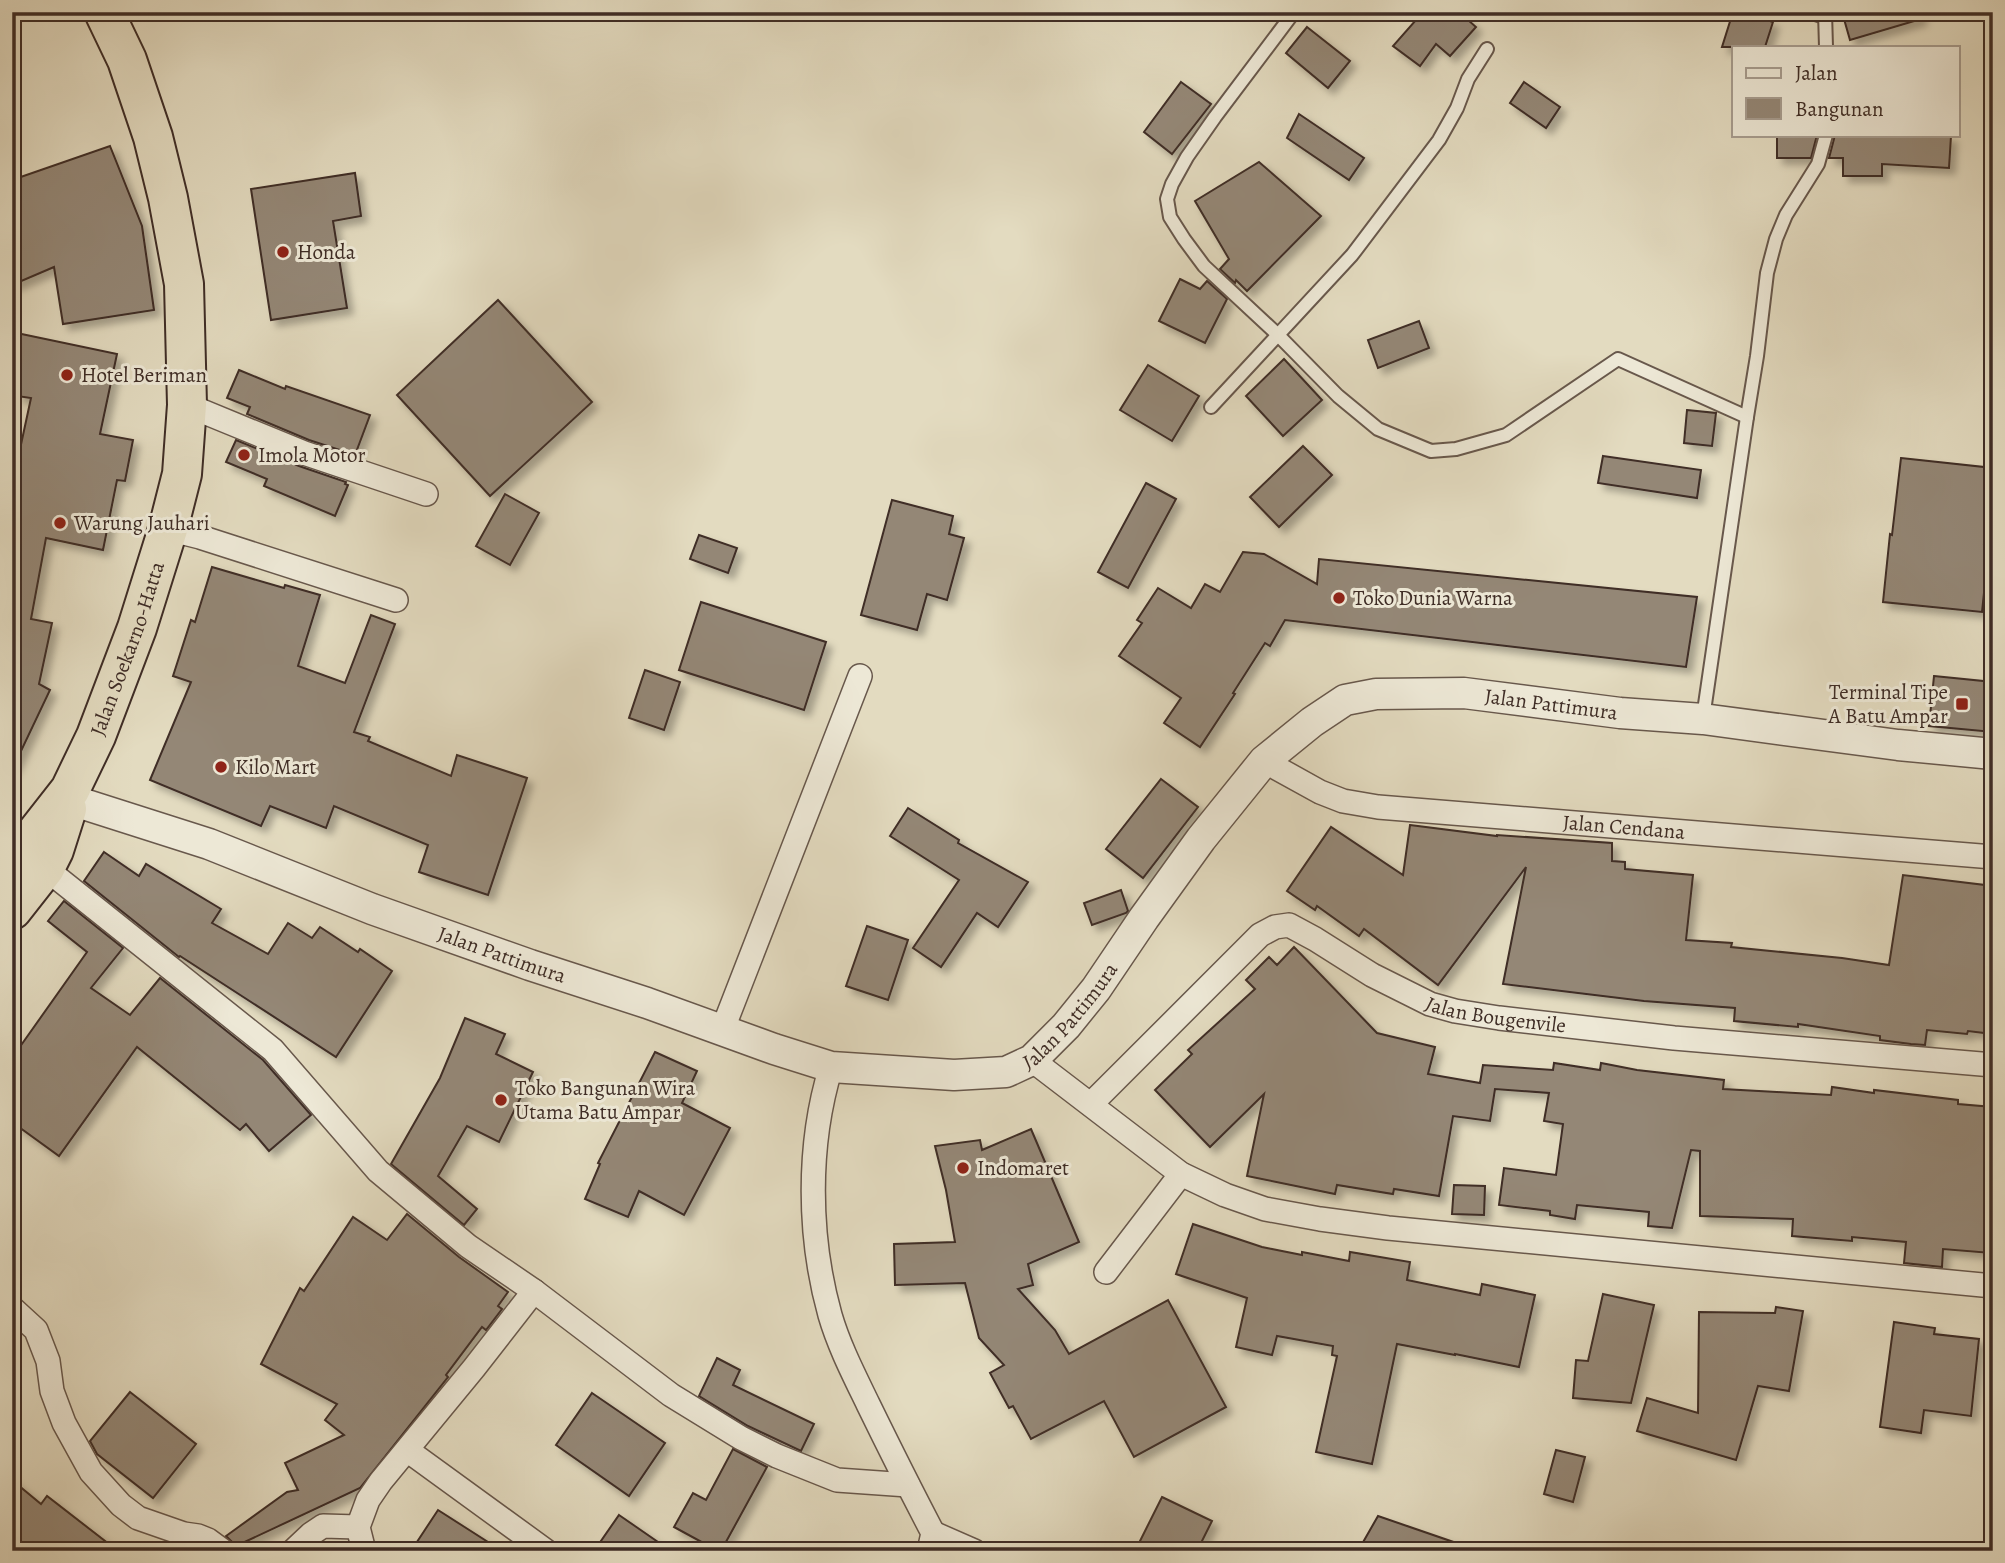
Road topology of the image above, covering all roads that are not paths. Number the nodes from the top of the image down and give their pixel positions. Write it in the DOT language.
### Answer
graph roads {
  1 [pos="104,12"];
  2 [pos="1294,12"];
  3 [pos="1809,12"];
  4 [pos="1824,15"];
  5 [pos="1826,46"];
  6 [pos="1487,49"];
  7 [pos="1826,136"];
  8 [pos="1278,335"];
  9 [pos="187,405"];
  10 [pos="1212,407"];
  11 [pos="1747,417"];
  12 [pos="426,494"];
  13 [pos="168,529"];
  14 [pos="396,600"];
  15 [pos="860,676"];
  16 [pos="1703,719"];
  17 [pos="1993,754"];
  18 [pos="1264,761"];
  19 [pos="68,796"];
  20 [pos="1993,857"];
  21 [pos="29,866"];
  22 [pos="12,910"];
  23 [pos="722,1031"];
  24 [pos="1032,1059"];
  25 [pos="1993,1065"];
  26 [pos="831,1066"];
  27 [pos="1091,1104"];
  28 [pos="1181,1174"];
  29 [pos="1106,1272"];
  30 [pos="1993,1286"];
  31 [pos="534,1291"];
  32 [pos="12,1308"];
  33 [pos="407,1450"];
  34 [pos="908,1485"];
  35 [pos="358,1527"];
  36 [pos="931,1542"];
  37 [pos="223,1551"];
  38 [pos="293,1551"];
  39 [pos="364,1551"];
  40 [pos="546,1551"];
  41 [pos="974,1551"];
  1 -- 9 [label="highway, Jalan Soekarno-Hatta"];
  2 -- 8 [label="lane"];
  3 -- 4 [label="lane"];
  4 -- 5 [label="lane"];
  6 -- 8 [label="lane"];
  7 -- 11 [label="lane"];
  8 -- 10 [label="lane"];
  8 -- 11 [label="lane"];
  9 -- 12 [label="street"];
  9 -- 13 [label="highway, Jalan Soekarno-Hatta"];
  11 -- 16 [label="lane"];
  13 -- 14 [label="street"];
  13 -- 19 [label="highway, Jalan Soekarno-Hatta"];
  15 -- 23 [label="street"];
  16 -- 17 [label="street, Jalan Pattimura"];
  16 -- 18 [label="street, Jalan Pattimura"];
  18 -- 20 [label="street, Jalan Cendana"];
  18 -- 24 [label="street, Jalan Pattimura"];
  19 -- 21 [label="highway, Jalan Soekarno-Hatta"];
  19 -- 23 [label="street, Jalan Pattimura"];
  21 -- 22 [label="highway, Jalan Soekarno-Hatta"];
  21 -- 31 [label="street"];
  23 -- 26 [label="street, Jalan Pattimura"];
  24 -- 26 [label="street, Jalan Pattimura"];
  24 -- 27 [label="street"];
  25 -- 27 [label="street, Jalan Bougenvile"];
  26 -- 34 [label="street"];
  27 -- 28 [label="street"];
  28 -- 29 [label="street"];
  28 -- 30 [label="street"];
  31 -- 33 [label="street"];
  31 -- 34 [label="street"];
  32 -- 37 [label="street"];
  33 -- 35 [label="street"];
  33 -- 40 [label="street"];
  34 -- 36 [label="street"];
  35 -- 38 [label="street"];
  35 -- 39 [label="street"];
  36 -- 41 [label="street"];
}
